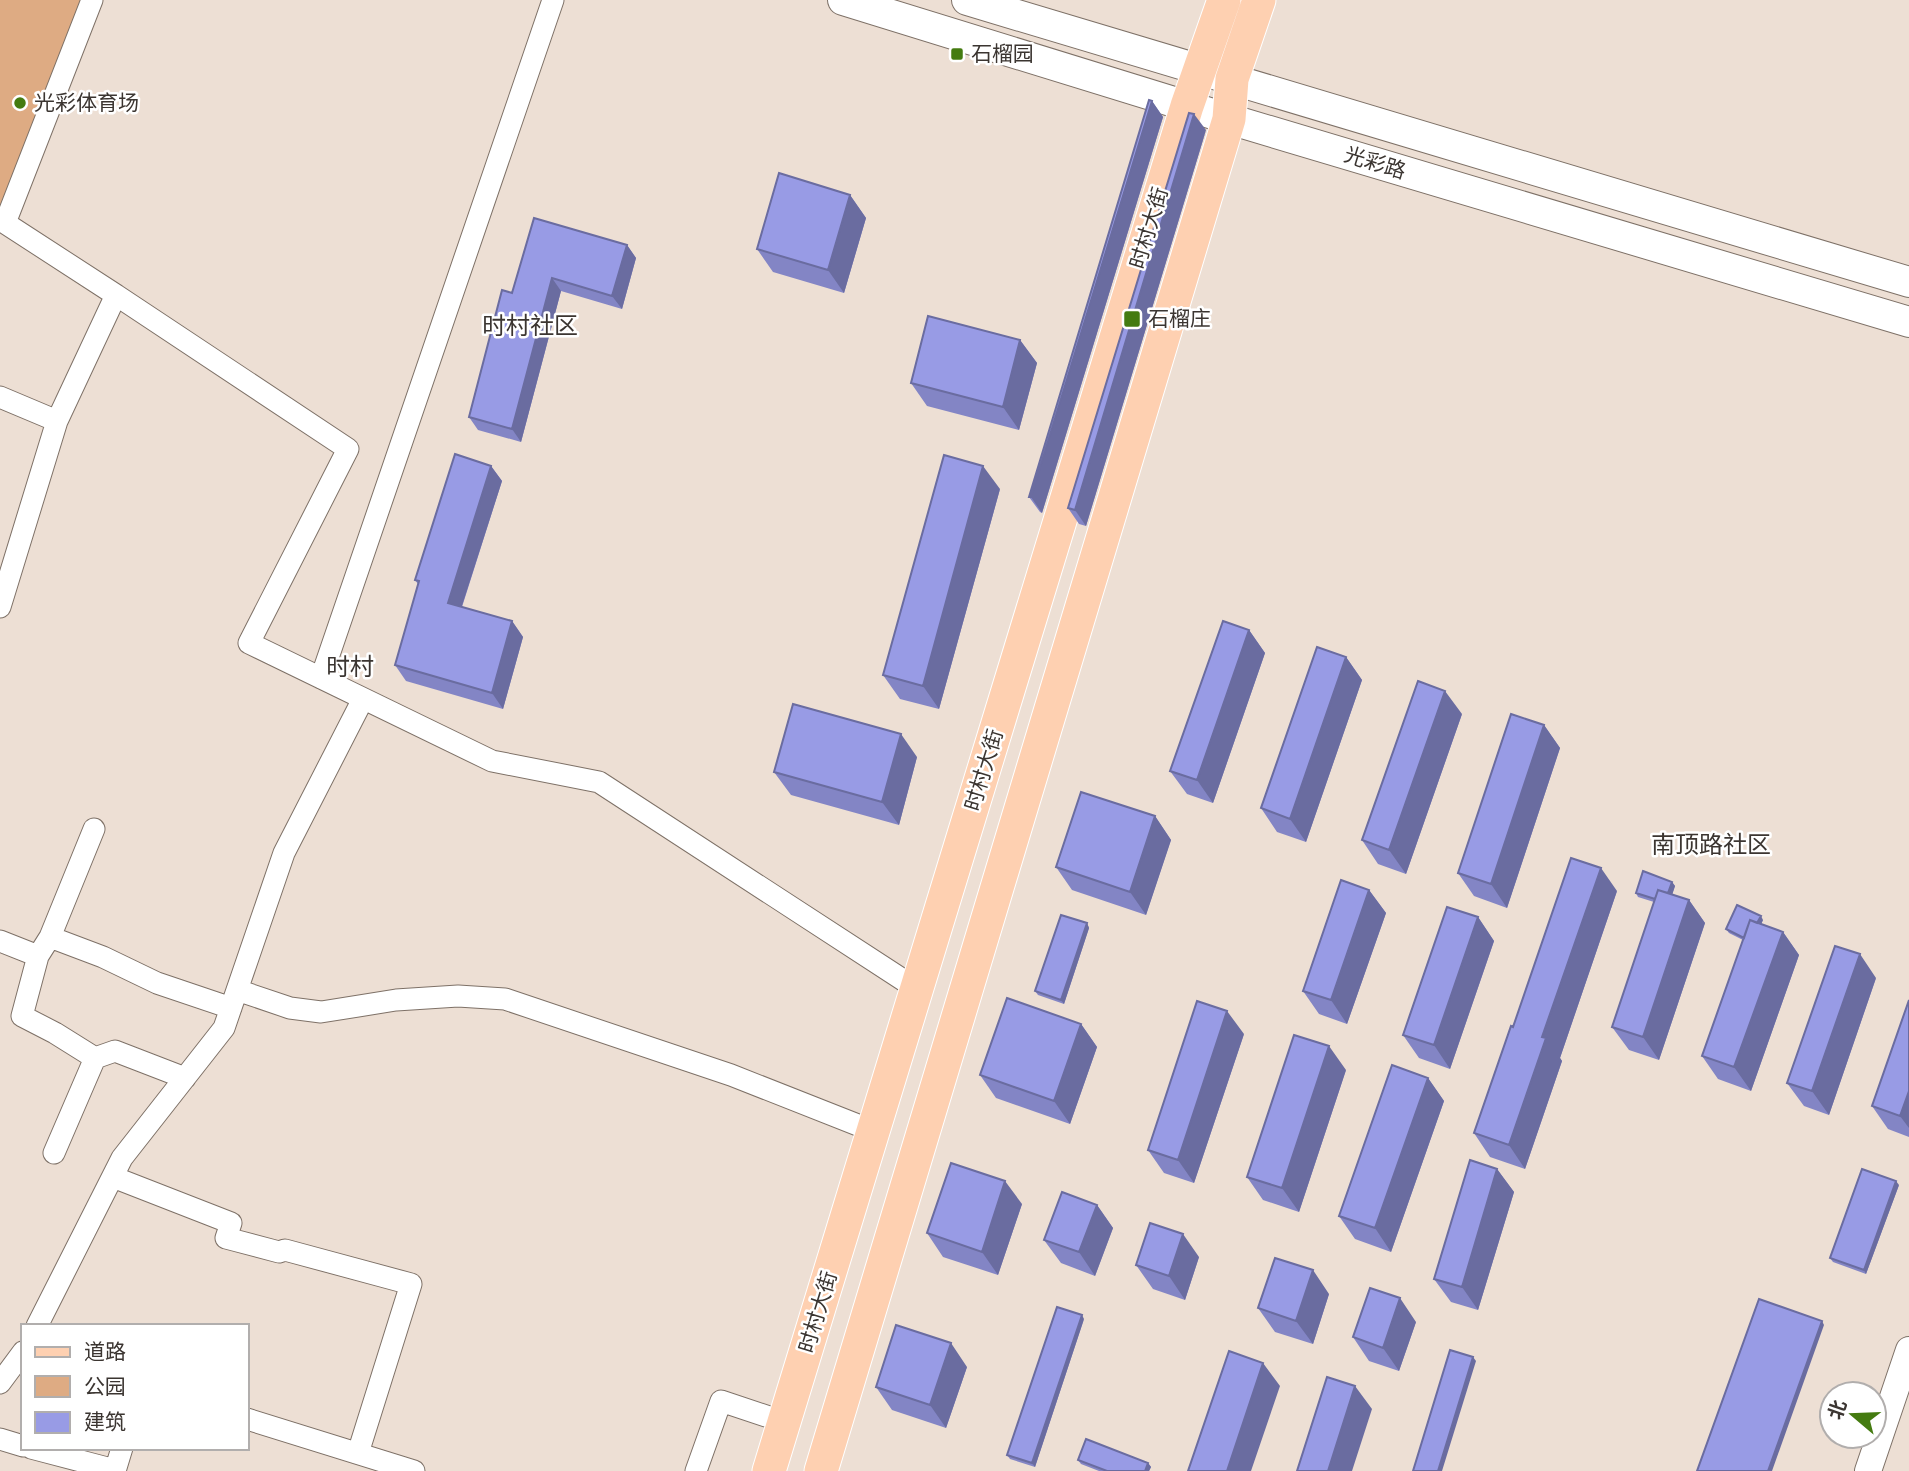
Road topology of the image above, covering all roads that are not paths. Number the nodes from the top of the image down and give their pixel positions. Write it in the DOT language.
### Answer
graph roads {
  1 [pos="92,0"];
  2 [pos="553,0"];
  3 [pos="843,0"];
  4 [pos="967,0"];
  5 [pos="1224,0"];
  6 [pos="1259,0"];
  7 [pos="1200,70"];
  8 [pos="1232,79"];
  9 [pos="1187,106"];
  10 [pos="1229,119"];
  11 [pos="1909,282"];
  12 [pos="116,295"];
  13 [pos="1909,322"];
  14 [pos="0,397"];
  15 [pos="57,421"];
  16 [pos="0,607"];
  17 [pos="321,678"];
  18 [pos="363,699"];
  19 [pos="94,829"];
  20 [pos="50,937"];
  21 [pos="0,941"];
  22 [pos="38,956"];
  23 [pos="917,989"];
  24 [pos="234,999"];
  25 [pos="95,1059"];
  26 [pos="185,1078"];
  27 [pos="873,1131"];
  28 [pos="54,1153"];
  29 [pos="113,1177"];
  30 [pos="38,1324"];
  31 [pos="1909,1350"];
  32 [pos="21,1355"];
  33 [pos="0,1383"];
  34 [pos="248,1419"];
  35 [pos="784,1422"];
  36 [pos="0,1439"];
  37 [pos="21,1446"];
  38 [pos="38,1450"];
  39 [pos="121,1450"];
  40 [pos="358,1453"];
  41 [pos="115,1471"];
  42 [pos="414,1471"];
  43 [pos="696,1471"];
  44 [pos="769,1471"];
  45 [pos="821,1471"];
  46 [pos="1868,1471"];
  1 -- 12 [label="street"];
  2 -- 17 [label="street"];
  3 -- 9 [label="main road, 光彩路"];
  4 -- 7 [label="main road, 光彩路"];
  5 -- 7 [label="main road, 时村大街"];
  6 -- 8 [label="main road"];
  7 -- 8 [label="main road, 光彩路"];
  7 -- 9 [label="main road, 时村大街"];
  8 -- 10 [label="main road"];
  8 -- 11 [label="main road, 光彩路"];
  9 -- 10 [label="main road, 光彩路"];
  9 -- 23 [label="main road, 时村大街"];
  10 -- 13 [label="main road, 光彩路"];
  10 -- 45 [label="main road"];
  12 -- 15 [label="street"];
  12 -- 17 [label="street"];
  14 -- 15 [label="street"];
  15 -- 16 [label="street"];
  17 -- 18 [label="street"];
  18 -- 23 [label="street"];
  18 -- 24 [label="street"];
  19 -- 20 [label="street"];
  20 -- 22 [label="street"];
  20 -- 24 [label="street"];
  21 -- 22 [label="street"];
  22 -- 25 [label="street"];
  23 -- 27 [label="main road, 时村大街"];
  24 -- 26 [label="street"];
  24 -- 27 [label="street"];
  25 -- 26 [label="street"];
  25 -- 28 [label="street"];
  26 -- 29 [label="street"];
  27 -- 35 [label="main road, 时村大街"];
  29 -- 30 [label="street"];
  29 -- 40 [label="street"];
  31 -- 46 [label="street"];
  32 -- 33 [label="street"];
  34 -- 40 [label="street"];
  35 -- 43 [label="street"];
  35 -- 44 [label="main road, 时村大街"];
  36 -- 37 [label="street"];
  38 -- 41 [label="street"];
  39 -- 41 [label="street"];
  40 -- 42 [label="street"];
}
